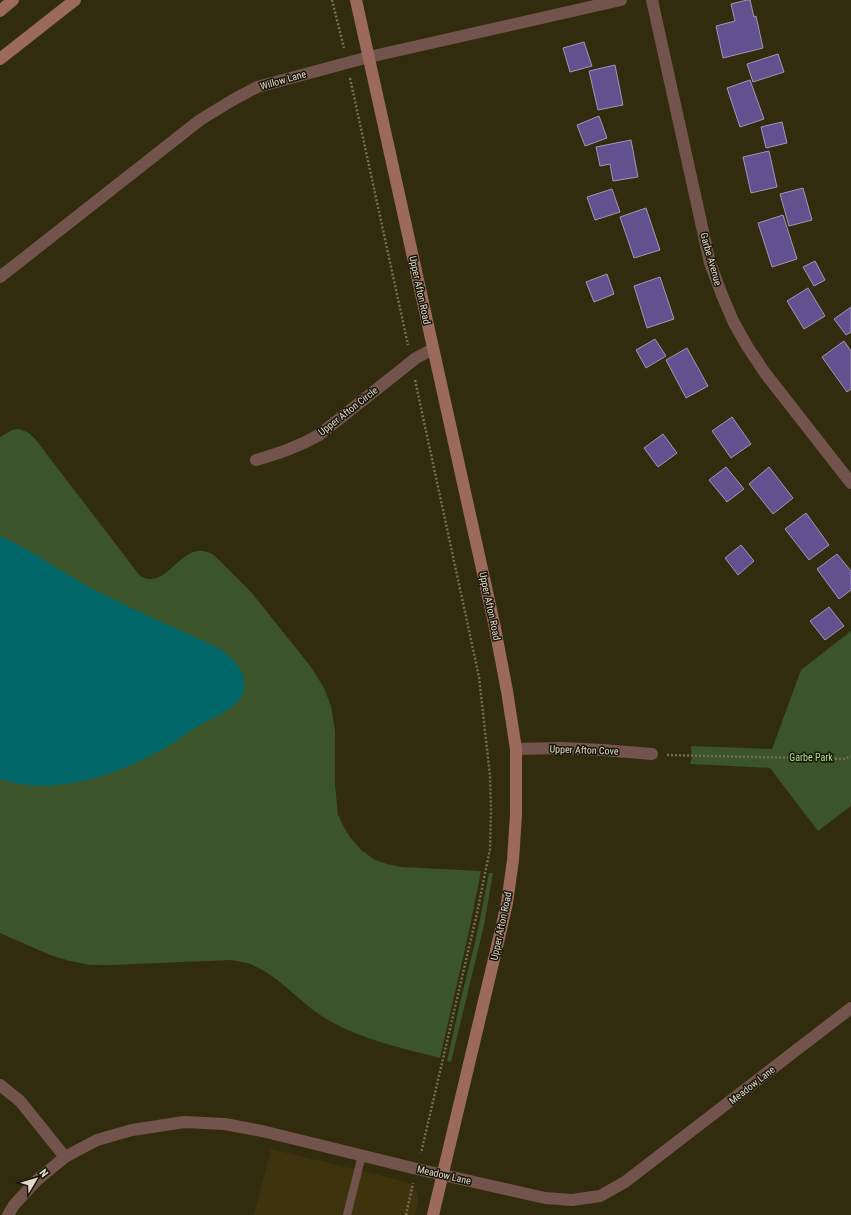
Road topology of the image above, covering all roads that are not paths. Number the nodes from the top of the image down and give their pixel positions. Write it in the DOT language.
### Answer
graph roads {
  1 [pos="13,0"];
  2 [pos="75,0"];
  3 [pos="356,0"];
  4 [pos="621,0"];
  5 [pos="652,0"];
  6 [pos="0,10"];
  7 [pos="369,57"];
  8 [pos="0,59"];
  9 [pos="0,277"];
  10 [pos="433,349"];
  11 [pos="256,460"];
  12 [pos="851,483"];
  13 [pos="516,749"];
  14 [pos="652,754"];
  15 [pos="851,1008"];
  16 [pos="0,1085"];
  17 [pos="362,1155"];
  18 [pos="65,1157"];
  19 [pos="442,1175"];
  20 [pos="8,1215"];
  21 [pos="347,1215"];
  22 [pos="433,1215"];
  1 -- 6 [label="street"];
  2 -- 8 [label="street"];
  3 -- 7 [label="street, Upper Afton Road"];
  4 -- 7 [label="street, Willow Lane"];
  5 -- 12 [label="street, Garbe Avenue"];
  7 -- 9 [label="street, Willow Lane"];
  7 -- 10 [label="street, Upper Afton Road"];
  10 -- 11 [label="street, Upper Afton Circle"];
  10 -- 13 [label="street, Upper Afton Road"];
  13 -- 14 [label="street, Upper Afton Cove"];
  13 -- 19 [label="street, Upper Afton Road"];
  15 -- 19 [label="street, Meadow Lane"];
  16 -- 18 [label="street"];
  17 -- 18 [label="street, Meadow Lane"];
  17 -- 19 [label="street, Meadow Lane"];
  17 -- 21 [label="lane"];
  18 -- 20 [label="street, Meadow Lane"];
  19 -- 22 [label="street, Upper Afton Road"];
}
